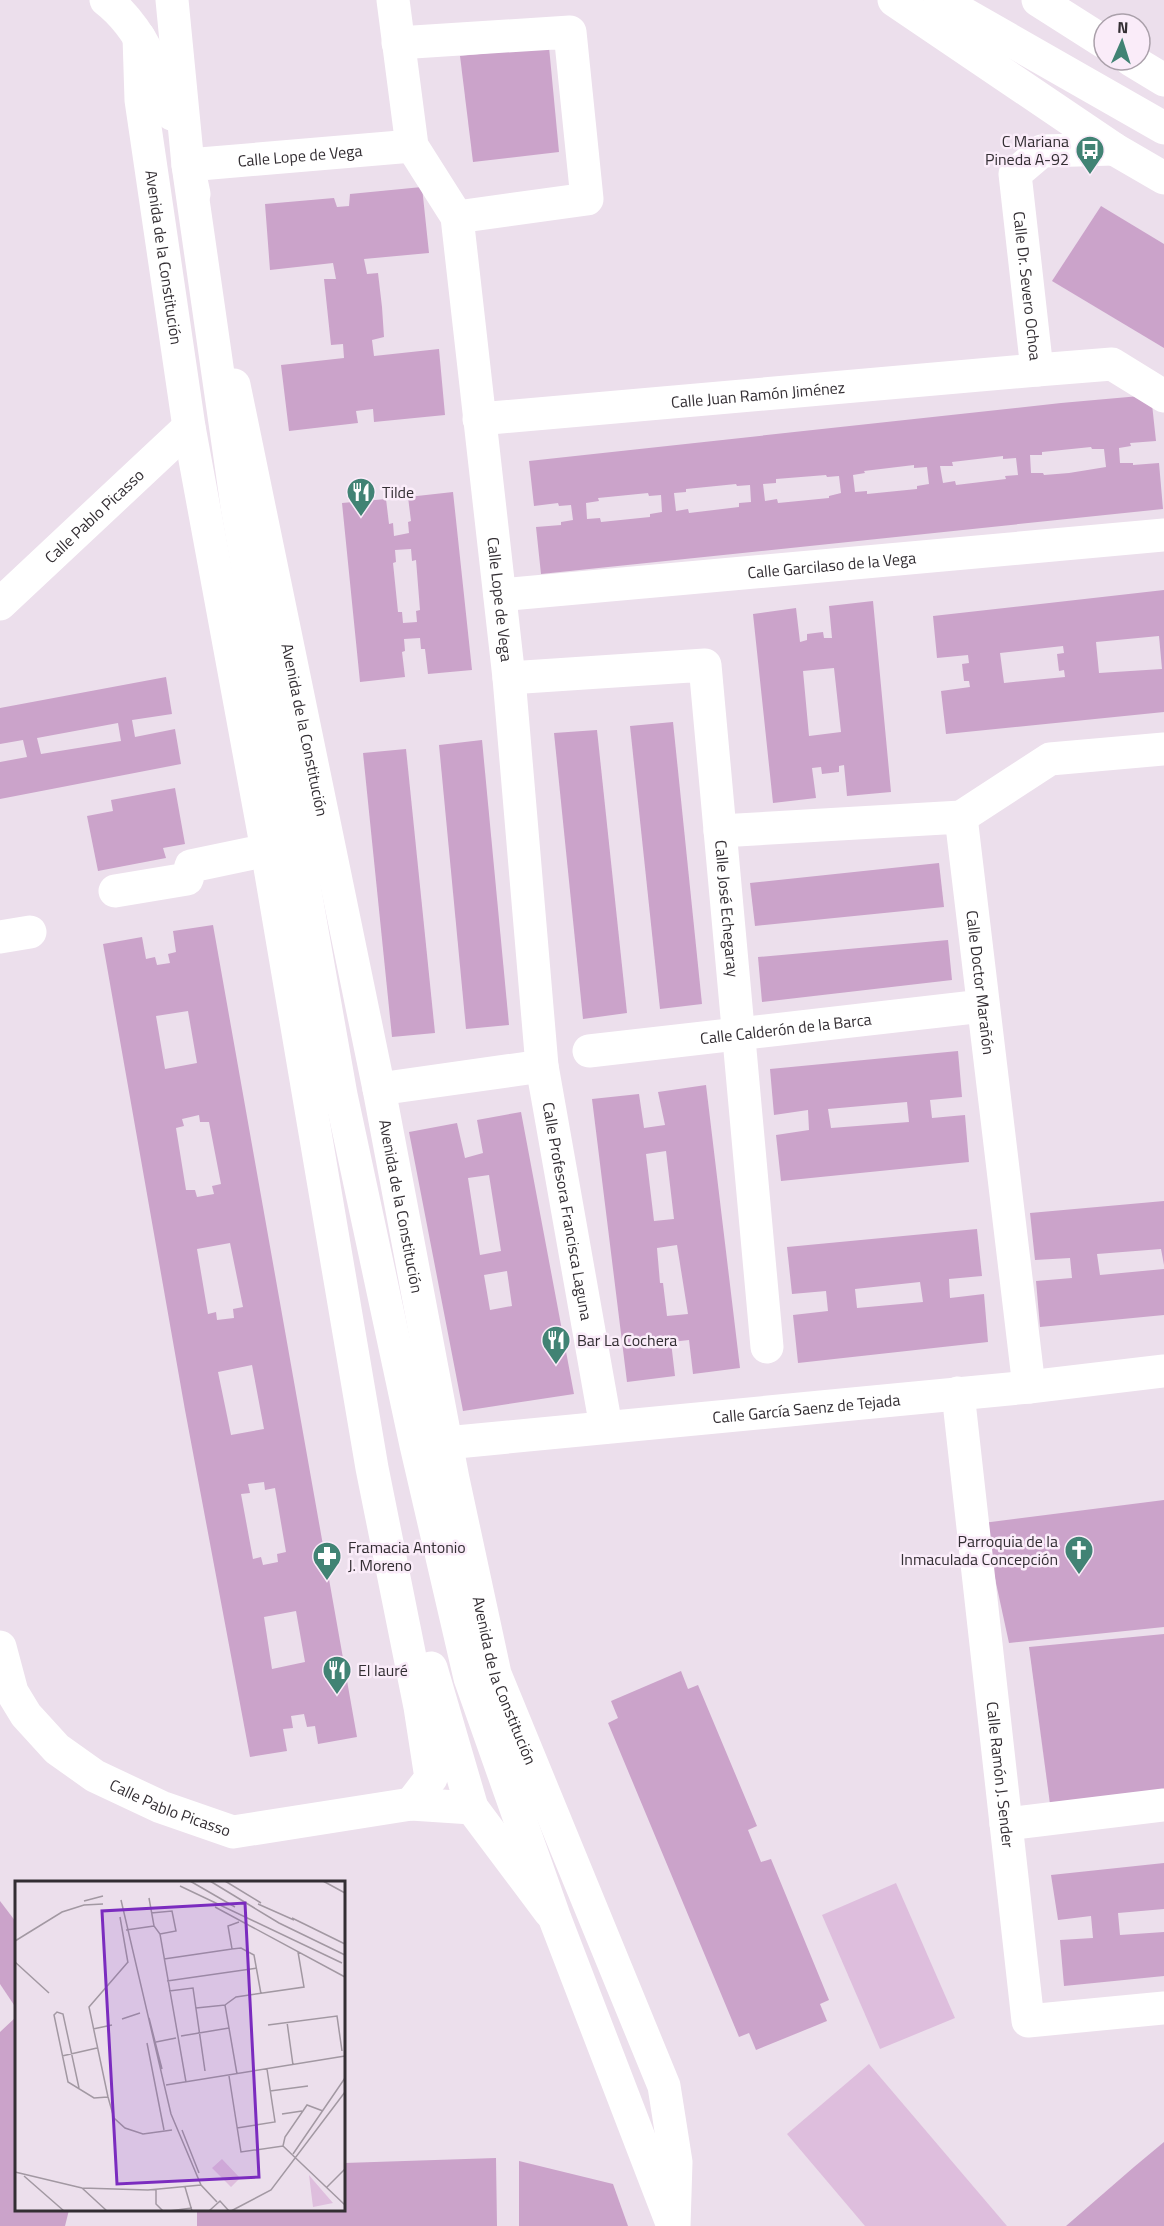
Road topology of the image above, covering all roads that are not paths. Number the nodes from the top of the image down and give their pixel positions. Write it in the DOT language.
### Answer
graph roads {
  1 [pos="106,0"];
  2 [pos="172,0"];
  3 [pos="393,0"];
  4 [pos="894,0"];
  5 [pos="940,0"];
  6 [pos="1038,0"];
  7 [pos="1092,34"];
  8 [pos="139,37"];
  9 [pos="398,43"];
  10 [pos="1150,72"];
  11 [pos="1164,81"];
  12 [pos="1164,128"];
  13 [pos="412,146"];
  14 [pos="1114,149"];
  15 [pos="188,165"];
  16 [pos="1164,178"];
  17 [pos="456,217"];
  18 [pos="1037,370"];
  19 [pos="1164,396"];
  20 [pos="479,419"];
  21 [pos="189,427"];
  22 [pos="1164,535"];
  23 [pos="500,595"];
  24 [pos="0,604"];
  25 [pos="510,678"];
  26 [pos="1164,749"];
  27 [pos="961,818"];
  28 [pos="720,831"];
  29 [pos="267,850"];
  30 [pos="115,891"];
  31 [pos="983,1006"];
  32 [pos="738,1034"];
  33 [pos="590,1051"];
  34 [pos="542,1066"];
  35 [pos="379,1089"];
  36 [pos="767,1347"];
  37 [pos="1164,1371"];
  38 [pos="1029,1387"];
  39 [pos="958,1393"];
  40 [pos="606,1426"];
  41 [pos="446,1443"];
  42 [pos="372,1468"];
  43 [pos="0,1647"];
  44 [pos="411,1804"];
  45 [pos="1164,1805"];
  46 [pos="472,1808"];
  47 [pos="1006,1824"];
  48 [pos="555,1919"];
  49 [pos="1164,2008"];
  50 [pos="674,2226"];
  1 -- 8 [label="main road, Avenida de la Constitución"];
  2 -- 15 [label="main road, Avenida de la Constitución"];
  3 -- 9 [label="main road, Calle Lope de Vega"];
  4 -- 14 [label="main road"];
  5 -- 12 [label="main road"];
  6 -- 7 [label="main road"];
  8 -- 15 [label="main road, Avenida de la Constitución"];
  8 -- 21 [label="main road, Avenida de la Constitución"];
  9 -- 13 [label="main road, Calle Lope de Vega"];
  9 -- 17 [label="main road"];
  10 -- 11 [label="main road"];
  13 -- 15 [label="main road, Calle Lope de Vega"];
  13 -- 17 [label="main road, Calle Lope de Vega"];
  14 -- 16 [label="main road"];
  14 -- 18 [label="main road, Calle Dr. Severo Ochoa"];
  15 -- 35 [label="main road, Avenida de la Constitución"];
  15 -- 48 [label="main road, Avenida de la Constitución"];
  17 -- 20 [label="main road, Calle Lope de Vega"];
  18 -- 19 [label="main road, Calle Dr. Severo Ochoa"];
  18 -- 20 [label="main road, Calle Juan Ramón Jiménez"];
  20 -- 23 [label="main road, Calle Lope de Vega"];
  21 -- 24 [label="main road, Calle Pablo Picasso"];
  21 -- 29 [label="main road, Avenida de la Constitución"];
  22 -- 23 [label="main road, Calle Garcilaso de la Vega"];
  23 -- 25 [label="main road, Calle Lope de Vega"];
  25 -- 28 [label="main road, Calle José Echegaray"];
  25 -- 34 [label="main road, Calle Lope de Vega"];
  26 -- 27 [label="main road"];
  27 -- 28 [label="main road"];
  27 -- 31 [label="main road, Calle Doctor Marañón"];
  28 -- 32 [label="main road, Calle José Echegaray"];
  29 -- 30 [label="main road"];
  29 -- 42 [label="main road, Avenida de la Constitución"];
  31 -- 32 [label="main road, Calle Calderón de la Barca"];
  31 -- 38 [label="main road, Calle Doctor Marañón"];
  32 -- 33 [label="main road, Calle Calderón de la Barca"];
  32 -- 36 [label="main road, Calle José Echegaray"];
  34 -- 35 [label="main road"];
  34 -- 40 [label="main road, Calle Profesora Francisca Laguna"];
  35 -- 41 [label="main road, Avenida de la Constitución"];
  37 -- 38 [label="main road, Calle García Saenz de Tejada"];
  38 -- 39 [label="main road, Calle García Saenz de Tejada"];
  39 -- 40 [label="main road, Calle García Saenz de Tejada"];
  39 -- 47 [label="main road, Calle Ramón J. Sender"];
  40 -- 41 [label="main road, Calle García Saenz de Tejada"];
  41 -- 50 [label="main road, Avenida de la Constitución"];
  42 -- 44 [label="main road, Avenida de la Constitución"];
  42 -- 46 [label="main road, Avenida de la Constitución"];
  43 -- 44 [label="main road, Calle Pablo Picasso"];
  44 -- 46 [label="main road, Calle Pablo Picasso"];
  45 -- 47 [label="main road"];
  46 -- 48 [label="main road, Avenida de la Constitución"];
  47 -- 49 [label="main road, Calle Ramón J. Sender"];
  48 -- 50 [label="main road, Avenida de la Constitución"];
}
